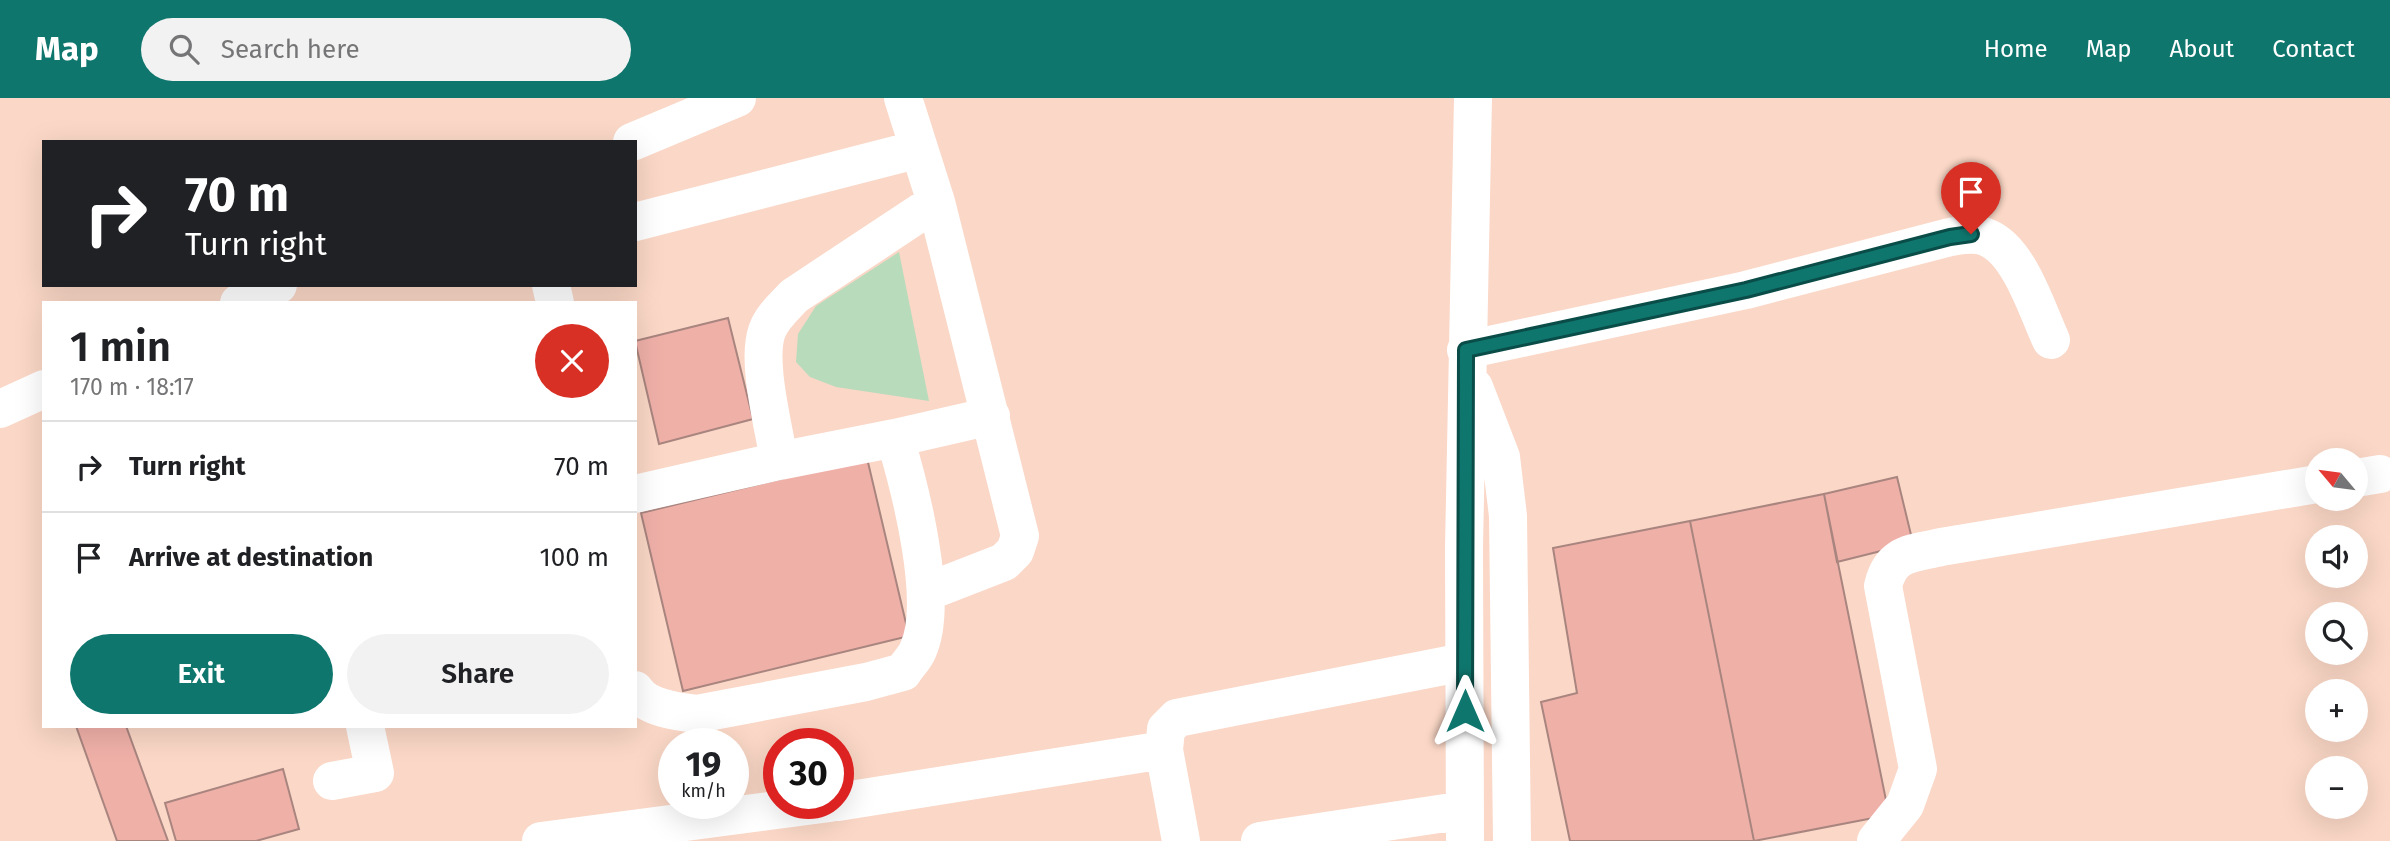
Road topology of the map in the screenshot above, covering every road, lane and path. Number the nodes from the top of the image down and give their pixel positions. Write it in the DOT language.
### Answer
graph roads {
  1 [pos="737,98"];
  2 [pos="902,98"];
  3 [pos="1473,98"];
  4 [pos="637,140"];
  5 [pos="919,149"];
  6 [pos="936,202"];
  7 [pos="637,221"];
  8 [pos="278,291"];
  9 [pos="246,301"];
  10 [pos="2051,340"];
  11 [pos="1467,359"];
  12 [pos="42,390"];
  13 [pos="0,409"];
  14 [pos="991,416"];
  15 [pos="895,438"];
  16 [pos="779,461"];
  17 [pos="2305,486"];
  18 [pos="637,494"];
  19 [pos="927,592"];
  20 [pos="1464,662"];
  21 [pos="637,693"];
  22 [pos="365,728"];
  23 [pos="1164,750"];
  24 [pos="332,781"];
  25 [pos="854,799"];
  26 [pos="763,812"];
  27 [pos="1465,825"];
  28 [pos="541,841"];
  29 [pos="1181,841"];
  30 [pos="1260,841"];
  31 [pos="1512,841"];
  32 [pos="1876,841"];
  1 -- 4 [label="street"];
  2 -- 5 [label="street"];
  3 -- 11 [label="street"];
  5 -- 6 [label="street"];
  5 -- 7 [label="street"];
  6 -- 14 [label="street"];
  6 -- 16 [label="street"];
  8 -- 9 [label="street"];
  10 -- 11 [label="street"];
  11 -- 20 [label="street"];
  11 -- 31 [label="street"];
  12 -- 13 [label="street"];
  14 -- 15 [label="street"];
  14 -- 19 [label="street"];
  15 -- 16 [label="street"];
  15 -- 19 [label="street"];
  16 -- 18 [label="street"];
  17 -- 32 [label="street"];
  19 -- 21 [label="street"];
  20 -- 23 [label="street"];
  20 -- 27 [label="street"];
  22 -- 24 [label="street"];
  23 -- 25 [label="street"];
  23 -- 29 [label="street"];
  26 -- 28 [label="street"];
  27 -- 30 [label="street"];
}
